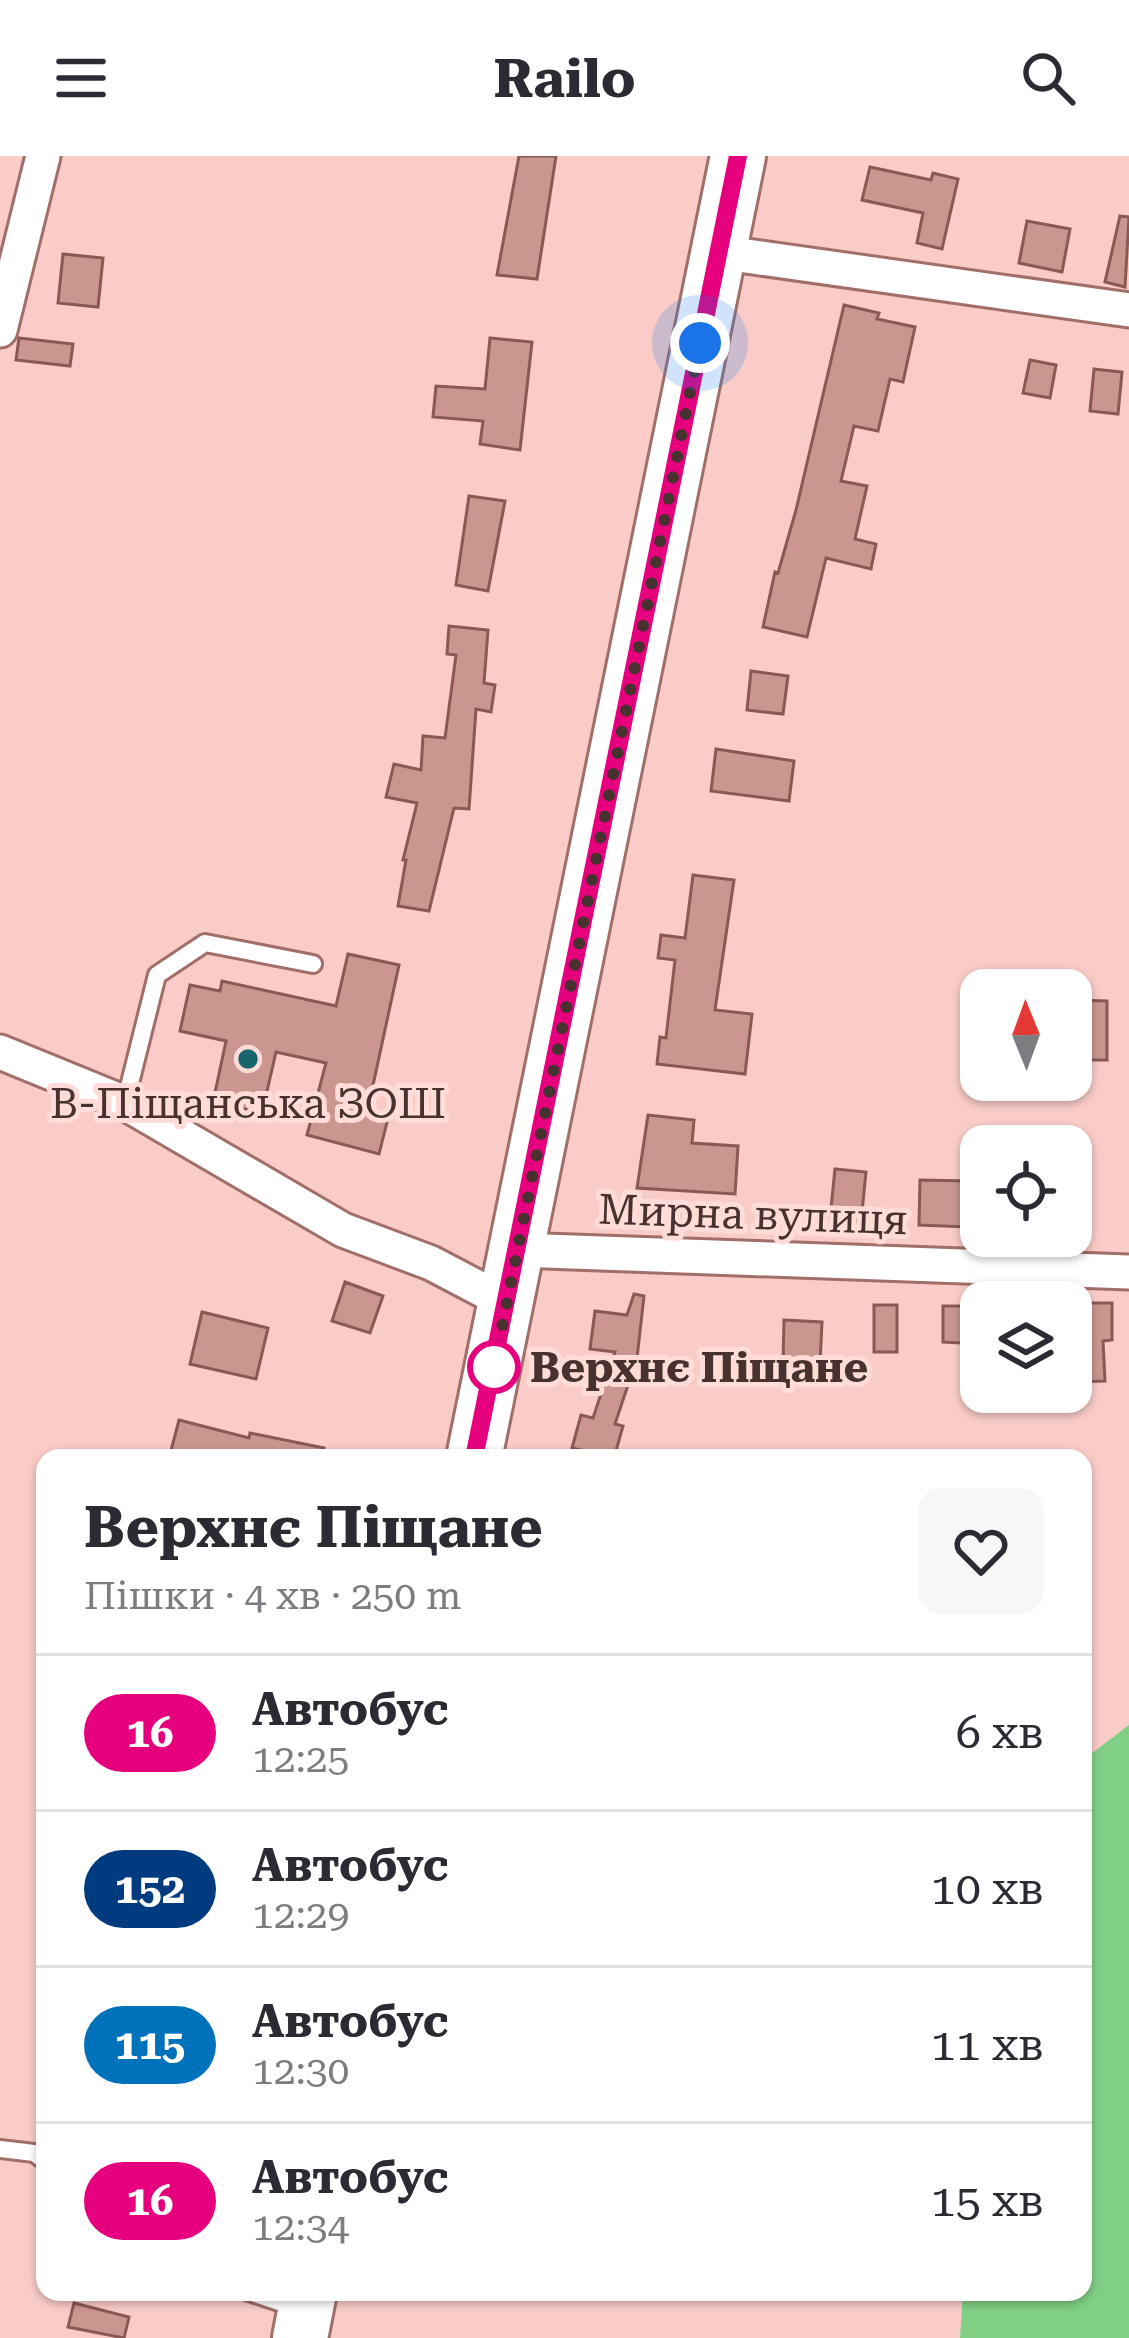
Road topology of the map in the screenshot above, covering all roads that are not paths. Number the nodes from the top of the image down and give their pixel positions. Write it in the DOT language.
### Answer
graph roads {
  1 [pos="43,156"];
  2 [pos="738,156"];
  3 [pos="718,253"];
  4 [pos="1129,310"];
  5 [pos="0,330"];
  6 [pos="314,964"];
  7 [pos="0,1052"];
  8 [pos="125,1103"];
  9 [pos="518,1250"];
  10 [pos="1129,1272"];
  11 [pos="507,1303"];
  12 [pos="476,1449"];
  13 [pos="0,2149"];
  14 [pos="36,2154"];
  15 [pos="272,2301"];
  16 [pos="304,2314"];
  1 -- 5 [label="street"];
  2 -- 3 [label="main road"];
  3 -- 4 [label="street"];
  3 -- 9 [label="main road"];
  6 -- 8 [label="lane"];
  7 -- 8 [label="street"];
  8 -- 11 [label="street"];
  9 -- 10 [label="street, Мирна вулиця"];
  9 -- 11 [label="main road"];
  11 -- 12 [label="main road"];
  13 -- 14 [label="lane"];
  15 -- 16 [label="lane"];
}
